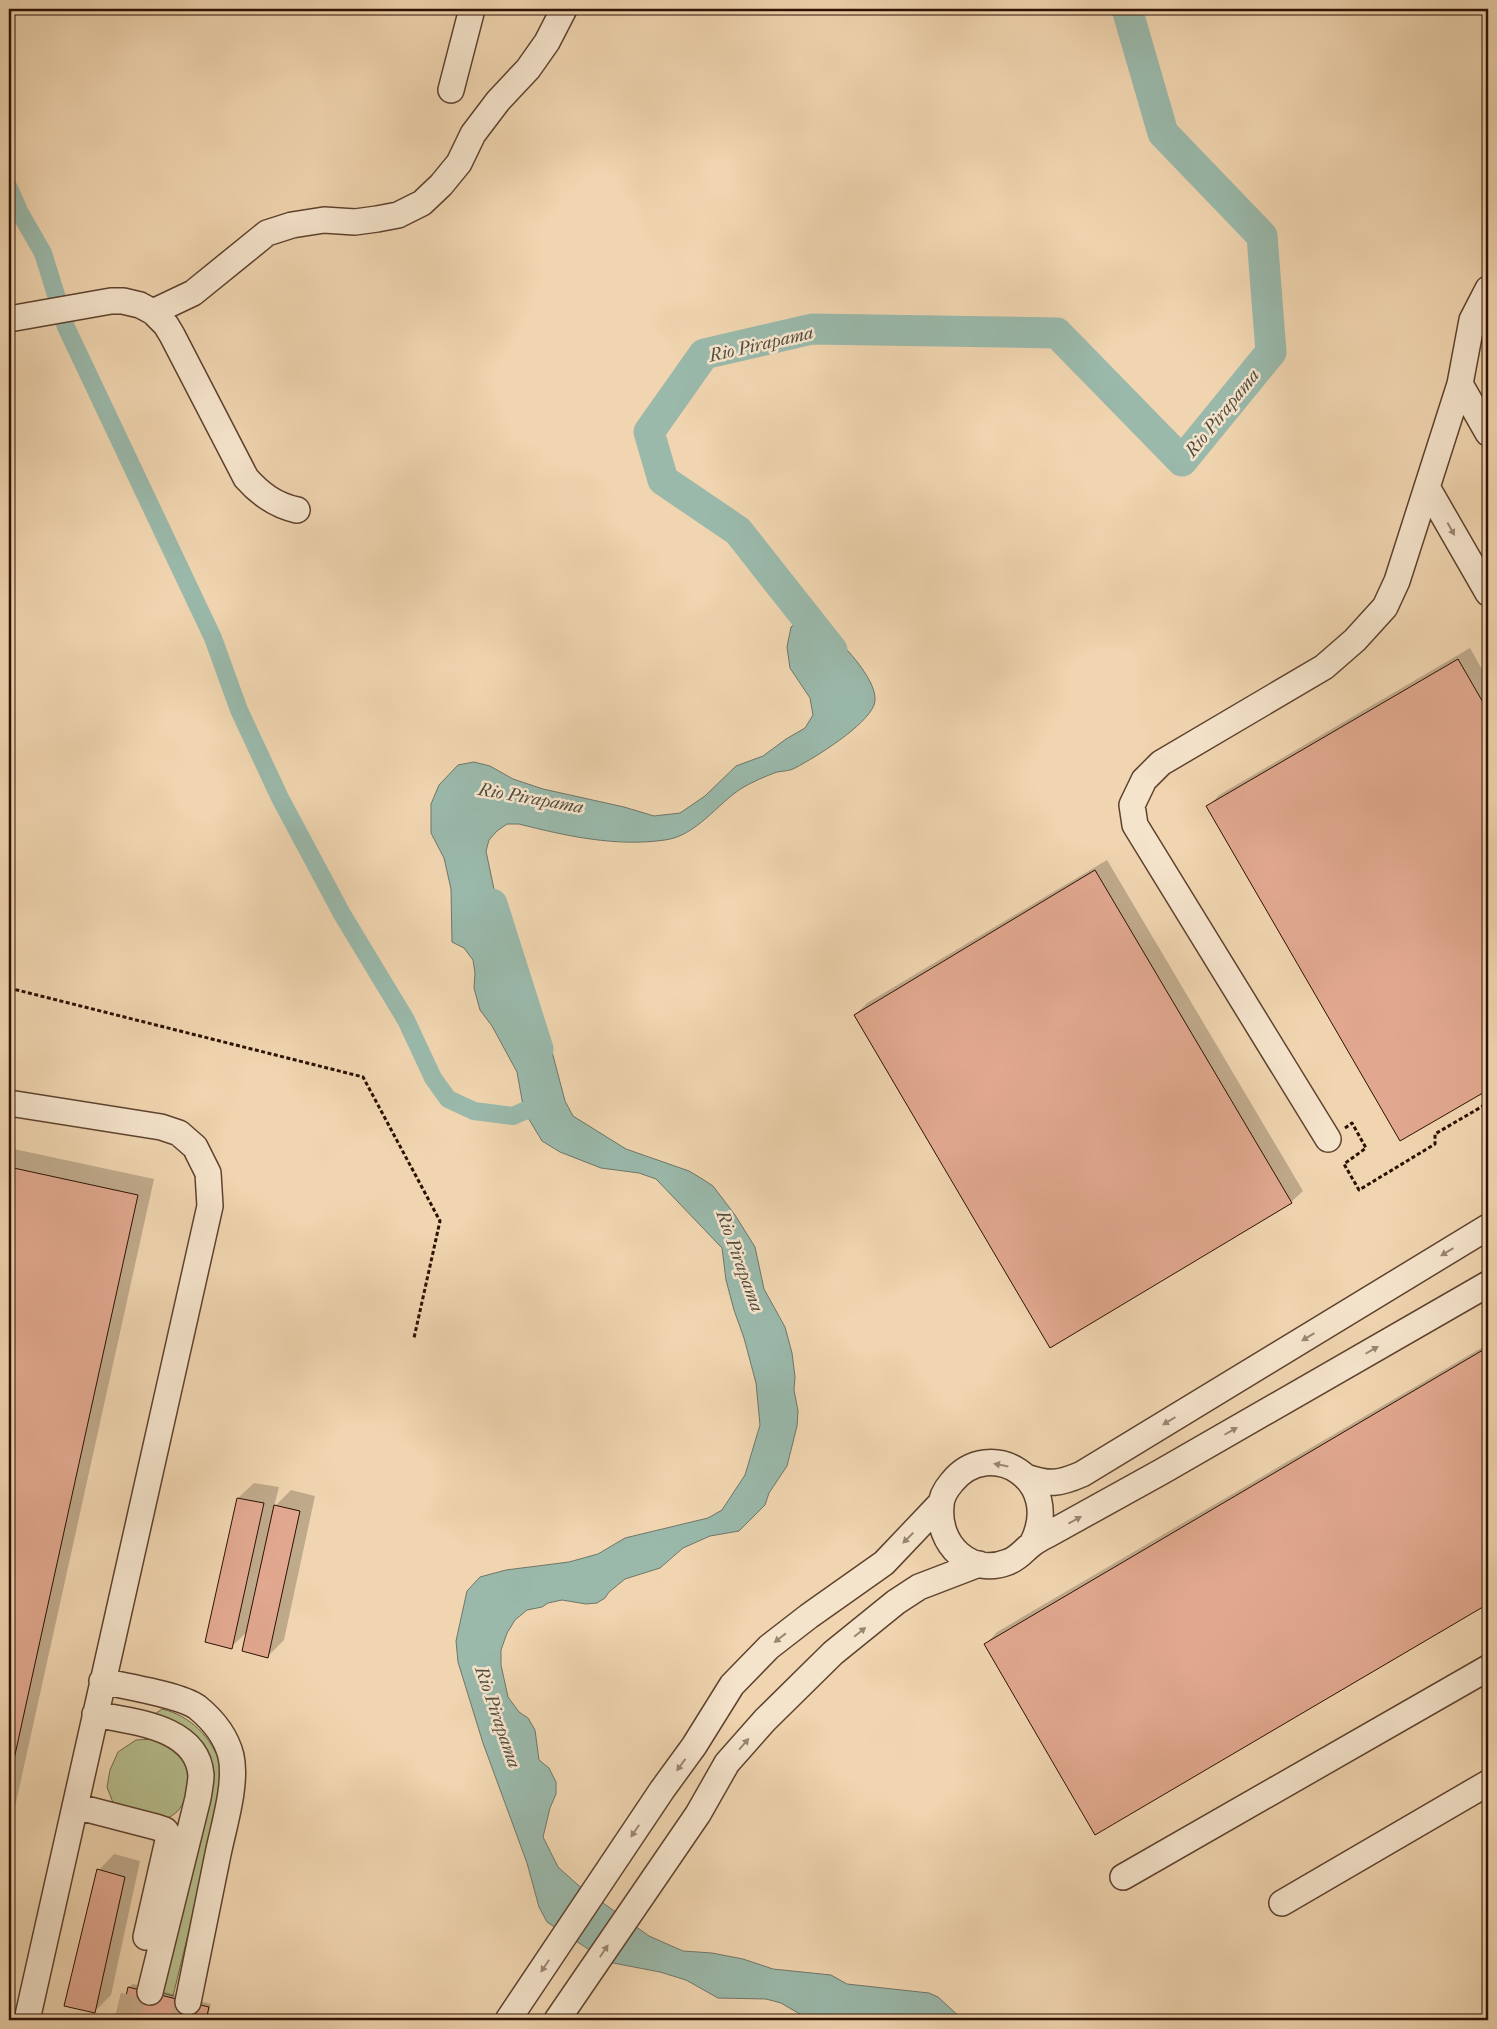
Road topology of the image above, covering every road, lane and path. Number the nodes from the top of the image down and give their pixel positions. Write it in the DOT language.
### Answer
graph roads {
  1 [pos="472,9"];
  2 [pos="564,9"];
  3 [pos="451,90"];
  4 [pos="1488,289"];
  5 [pos="153,312"];
  6 [pos="16,318"];
  7 [pos="1460,384"];
  8 [pos="1488,433"];
  9 [pos="1427,486"];
  10 [pos="296,510"];
  11 [pos="1488,593"];
  12 [pos="9,988"];
  13 [pos="9,1103"];
  14 [pos="1488,1104"];
  15 [pos="1328,1139"];
  16 [pos="1488,1227"];
  17 [pos="1488,1284"];
  18 [pos="414,1338"];
  19 [pos="1026,1477"];
  20 [pos="941,1503"];
  21 [pos="1032,1544"];
  22 [pos="979,1564"];
  23 [pos="1488,1668"];
  24 [pos="102,1681"];
  25 [pos="95,1714"];
  26 [pos="1488,1783"];
  27 [pos="74,1806"];
  28 [pos="1123,1877"];
  29 [pos="1282,1903"];
  30 [pos="188,2002"];
  31 [pos="27,2020"];
  32 [pos="508,2020"];
  33 [pos="557,2020"];
  1 -- 3 [label="street"];
  2 -- 5 [label="street"];
  4 -- 7 [label="street"];
  5 -- 6 [label="street"];
  5 -- 10 [label="street"];
  7 -- 8 [label="street"];
  7 -- 9 [label="street"];
  9 -- 11 [label="street, one-way"];
  9 -- 15 [label="street"];
  12 -- 18 [label="path"];
  13 -- 24 [label="street"];
  14 -- 15 [label="path"];
  16 -- 19 [label="street, one-way"];
  21 -- 17 [label="street, one-way"];
  19 -- 20 [label="street, one-way"];
  19 -- 21 [label="street"];
  20 -- 22 [label="street"];
  20 -- 32 [label="street, one-way"];
  21 -- 22 [label="street"];
  33 -- 22 [label="street, one-way"];
  23 -- 28 [label="street"];
  24 -- 25 [label="street"];
  24 -- 30 [label="street"];
  25 -- 27 [label="street"];
  25 -- 27 [label="street"];
  26 -- 29 [label="street"];
  27 -- 31 [label="street"];
}
